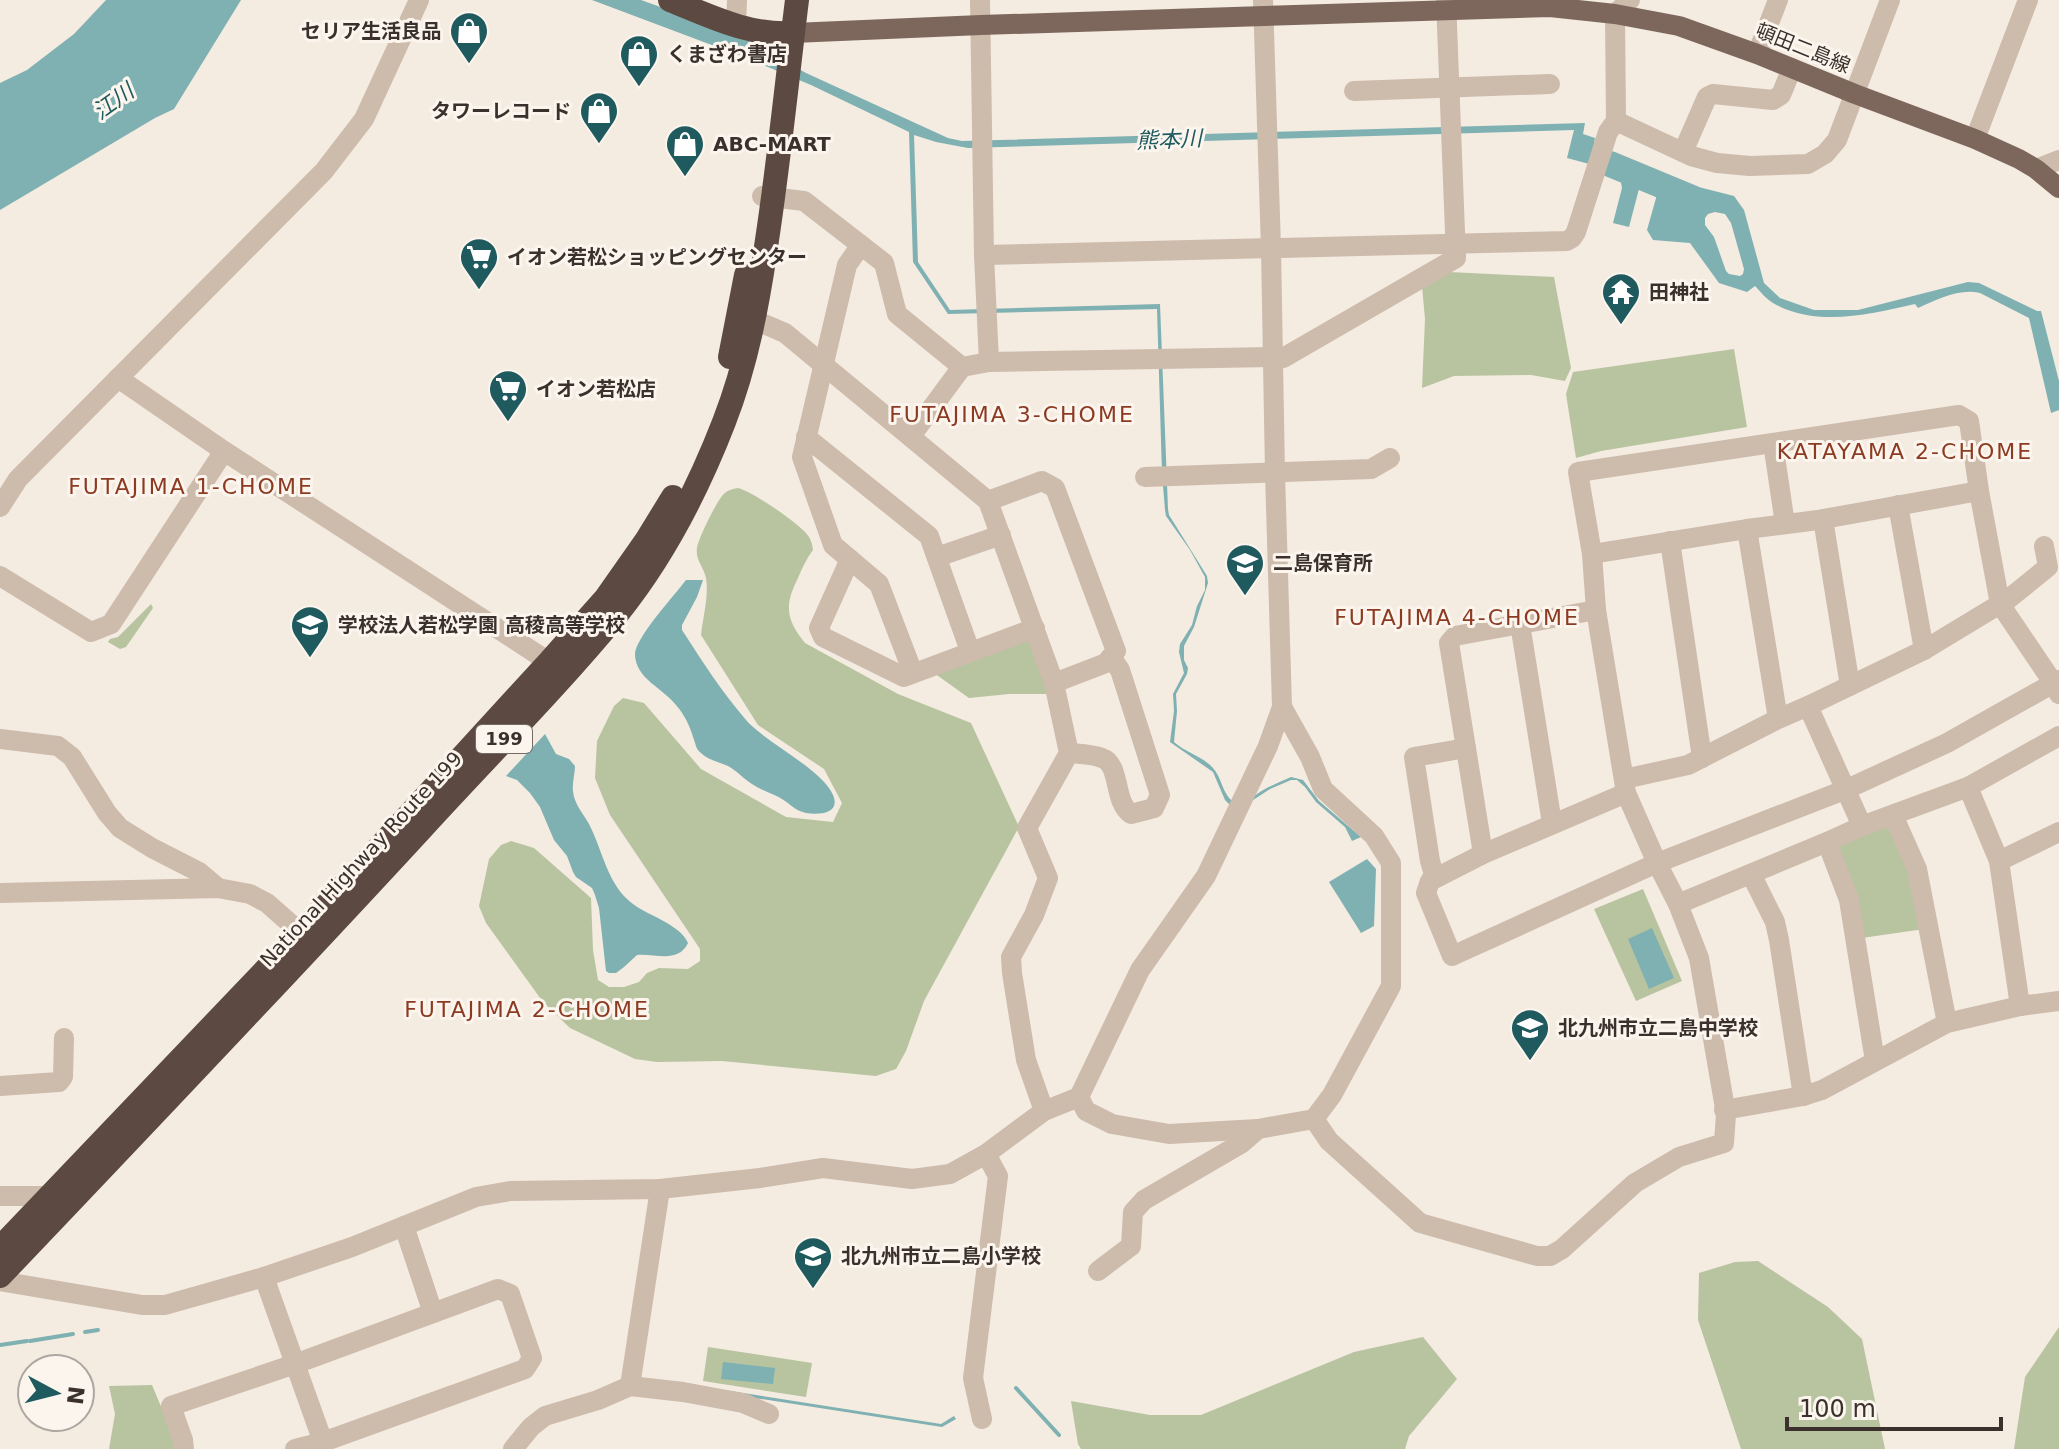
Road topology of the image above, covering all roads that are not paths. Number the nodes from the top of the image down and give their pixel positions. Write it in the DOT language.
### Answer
graph roads {
  1 [pos="419,0"];
  2 [pos="670,0"];
  3 [pos="737,0"];
  4 [pos="785,0"];
  5 [pos="797,0"];
  6 [pos="980,0"];
  7 [pos="1778,0"];
  8 [pos="1890,0"];
  9 [pos="2028,0"];
  10 [pos="1446,5"];
  11 [pos="1622,7"];
  12 [pos="1263,8"];
  13 [pos="981,25"];
  14 [pos="736,27"];
  15 [pos="1757,54"];
  16 [pos="784,56"];
  17 [pos="1792,68"];
  18 [pos="1550,84"];
  19 [pos="1450,87"];
  20 [pos="1354,91"];
  21 [pos="1855,94"];
  22 [pos="1616,121"];
  23 [pos="1975,139"];
  24 [pos="1683,152"];
  25 [pos="2059,160"];
  26 [pos="2036,169"];
  27 [pos="2059,188"];
  28 [pos="768,196"];
  29 [pos="1455,243"];
  30 [pos="861,245"];
  31 [pos="1271,248"];
  32 [pos="984,255"];
  33 [pos="755,320"];
  34 [pos="1273,357"];
  35 [pos="989,362"];
  36 [pos="823,365"];
  37 [pos="962,367"];
  38 [pos="118,378"];
  39 [pos="911,436"];
  40 [pos="806,437"];
  41 [pos="1773,443"];
  42 [pos="224,451"];
  43 [pos="1390,458"];
  44 [pos="1275,473"];
  45 [pos="1145,477"];
  46 [pos="1979,491"];
  47 [pos="988,501"];
  48 [pos="1898,505"];
  49 [pos="0,507"];
  50 [pos="1823,519"];
  51 [pos="1785,524"];
  52 [pos="1747,529"];
  53 [pos="1001,535"];
  54 [pos="1670,541"];
  55 [pos="2044,546"];
  56 [pos="1592,554"];
  57 [pos="937,557"];
  58 [pos="850,559"];
  59 [pos="0,576"];
  60 [pos="2000,604"];
  61 [pos="1596,610"];
  62 [pos="1520,624"];
  63 [pos="1035,628"];
  64 [pos="1924,650"];
  65 [pos="970,651"];
  66 [pos="1111,657"];
  67 [pos="555,669"];
  68 [pos="913,673"];
  69 [pos="1054,683"];
  70 [pos="1850,686"];
  71 [pos="2057,686"];
  72 [pos="1808,706"];
  73 [pos="1282,707"];
  74 [pos="1778,719"];
  75 [pos="2059,736"];
  76 [pos="0,739"];
  77 [pos="1466,748"];
  78 [pos="1069,753"];
  79 [pos="1702,758"];
  80 [pos="1625,786"];
  81 [pos="1968,787"];
  82 [pos="1847,789"];
  83 [pos="1893,815"];
  84 [pos="1552,823"];
  85 [pos="1862,826"];
  86 [pos="2059,832"];
  87 [pos="1827,842"];
  88 [pos="1483,854"];
  89 [pos="1999,861"];
  90 [pos="1657,863"];
  91 [pos="1751,874"];
  92 [pos="1435,878"];
  93 [pos="218,888"];
  94 [pos="0,893"];
  95 [pos="1678,904"];
  96 [pos="301,933"];
  97 [pos="2059,1001"];
  98 [pos="2020,1006"];
  99 [pos="1947,1023"];
  100 [pos="64,1038"];
  101 [pos="1875,1061"];
  102 [pos="0,1086"];
  103 [pos="1803,1096"];
  104 [pos="1079,1097"];
  105 [pos="1724,1110"];
  106 [pos="1044,1111"];
  107 [pos="1314,1119"];
  108 [pos="1258,1129"];
  109 [pos="986,1154"];
  110 [pos="660,1189"];
  111 [pos="0,1196"];
  112 [pos="50,1196"];
  113 [pos="404,1226"];
  114 [pos="0,1248"];
  115 [pos="1098,1271"];
  116 [pos="264,1277"];
  117 [pos="0,1278"];
  118 [pos="433,1313"];
  119 [pos="295,1364"];
  120 [pos="630,1386"];
  121 [pos="769,1414"];
  122 [pos="982,1419"];
  123 [pos="322,1446"];
  124 [pos="184,1449"];
  125 [pos="295,1449"];
  126 [pos="513,1449"];
  1 -- 38 [label="street"];
  2 -- 14 [label="highway"];
  3 -- 14 [label="street"];
  4 -- 16 [label="highway, 199"];
  5 -- 16 [label="highway, 199"];
  6 -- 13 [label="street"];
  7 -- 15 [label="street"];
  8 -- 21 [label="street"];
  9 -- 23 [label="street"];
  10 -- 11 [label="main road, 頓田二島線"];
  10 -- 12 [label="main road, 頓田二島線"];
  10 -- 19 [label="street"];
  11 -- 15 [label="main road, 頓田二島線"];
  11 -- 22 [label="street"];
  12 -- 13 [label="main road, 頓田二島線"];
  12 -- 31 [label="street"];
  13 -- 16 [label="main road, 頓田二島線"];
  13 -- 32 [label="street"];
  14 -- 16 [label="highway"];
  15 -- 17 [label="main road, 頓田二島線"];
  16 -- 28 [label="highway, National Highway Route 199 / 199"];
  17 -- 21 [label="main road, 頓田二島線"];
  17 -- 24 [label="street"];
  18 -- 19 [label="street"];
  19 -- 20 [label="street"];
  19 -- 29 [label="street"];
  21 -- 23 [label="main road, 頓田二島線"];
  21 -- 24 [label="street"];
  22 -- 24 [label="street"];
  22 -- 29 [label="street"];
  23 -- 26 [label="main road, 頓田二島線"];
  25 -- 26 [label="street"];
  26 -- 27 [label="main road, 頓田二島線"];
  28 -- 30 [label="street"];
  28 -- 33 [label="highway, National Highway Route 199 / 199"];
  28 -- 67 [label="highway, National Highway Route 199 / 199"];
  29 -- 31 [label="street"];
  29 -- 34 [label="street"];
  30 -- 36 [label="street"];
  30 -- 37 [label="street"];
  31 -- 32 [label="street"];
  31 -- 34 [label="street"];
  32 -- 35 [label="street"];
  33 -- 36 [label="street"];
  33 -- 67 [label="highway, National Highway Route 199 / 199"];
  34 -- 35 [label="street"];
  34 -- 44 [label="street"];
  35 -- 37 [label="street"];
  36 -- 39 [label="street"];
  36 -- 40 [label="street"];
  37 -- 39 [label="street"];
  38 -- 42 [label="street"];
  38 -- 49 [label="street"];
  39 -- 47 [label="street"];
  40 -- 57 [label="street"];
  40 -- 58 [label="street"];
  41 -- 46 [label="street"];
  41 -- 51 [label="street"];
  41 -- 56 [label="street"];
  42 -- 59 [label="street"];
  42 -- 67 [label="street"];
  43 -- 44 [label="street"];
  44 -- 45 [label="street"];
  44 -- 73 [label="street"];
  46 -- 48 [label="street"];
  46 -- 60 [label="street"];
  47 -- 53 [label="street"];
  47 -- 66 [label="street"];
  48 -- 50 [label="street"];
  48 -- 64 [label="street"];
  50 -- 51 [label="street"];
  50 -- 70 [label="street"];
  51 -- 52 [label="street"];
  52 -- 54 [label="street"];
  52 -- 74 [label="street"];
  53 -- 57 [label="street"];
  53 -- 63 [label="street"];
  54 -- 56 [label="street"];
  54 -- 79 [label="street"];
  55 -- 60 [label="street"];
  56 -- 61 [label="street"];
  57 -- 65 [label="street"];
  58 -- 68 [label="street"];
  58 -- 68 [label="street"];
  60 -- 64 [label="street"];
  60 -- 71 [label="street"];
  61 -- 62 [label="street"];
  61 -- 80 [label="street"];
  62 -- 77 [label="street"];
  62 -- 84 [label="street"];
  63 -- 65 [label="street"];
  63 -- 69 [label="street"];
  64 -- 70 [label="street"];
  65 -- 68 [label="street"];
  66 -- 69 [label="street"];
  66 -- 78 [label="street"];
  67 -- 96 [label="highway, National Highway Route 199 / 199"];
  67 -- 117 [label="highway, National Highway Route 199 / 199"];
  69 -- 78 [label="street"];
  70 -- 72 [label="street"];
  71 -- 82 [label="street"];
  72 -- 74 [label="street"];
  72 -- 82 [label="street"];
  73 -- 104 [label="street"];
  73 -- 107 [label="street"];
  74 -- 79 [label="street"];
  75 -- 81 [label="street"];
  76 -- 93 [label="street"];
  77 -- 88 [label="street"];
  77 -- 92 [label="street"];
  78 -- 106 [label="street"];
  79 -- 80 [label="street"];
  80 -- 84 [label="street"];
  80 -- 90 [label="street"];
  81 -- 83 [label="street"];
  81 -- 89 [label="street"];
  82 -- 85 [label="street"];
  82 -- 90 [label="street"];
  83 -- 85 [label="street"];
  83 -- 99 [label="street"];
  84 -- 88 [label="street"];
  85 -- 87 [label="street"];
  86 -- 89 [label="street"];
  87 -- 91 [label="street"];
  87 -- 101 [label="street"];
  88 -- 92 [label="street"];
  89 -- 98 [label="street"];
  90 -- 92 [label="street"];
  90 -- 95 [label="street"];
  91 -- 95 [label="street"];
  91 -- 103 [label="street"];
  93 -- 94 [label="street"];
  93 -- 96 [label="street"];
  95 -- 105 [label="street"];
  96 -- 112 [label="highway, National Highway Route 199 / 199"];
  97 -- 98 [label="street"];
  98 -- 99 [label="street"];
  99 -- 101 [label="street"];
  100 -- 102 [label="street"];
  101 -- 103 [label="street"];
  103 -- 105 [label="street"];
  104 -- 106 [label="street"];
  104 -- 108 [label="street"];
  105 -- 107 [label="street"];
  106 -- 109 [label="street"];
  107 -- 108 [label="street"];
  108 -- 115 [label="street"];
  109 -- 110 [label="street"];
  109 -- 122 [label="street"];
  110 -- 113 [label="street"];
  110 -- 120 [label="street"];
  111 -- 112 [label="street"];
  112 -- 114 [label="highway, National Highway Route 199 / 199"];
  113 -- 116 [label="street"];
  113 -- 118 [label="street"];
  116 -- 117 [label="street"];
  116 -- 119 [label="street"];
  118 -- 119 [label="street"];
  118 -- 123 [label="street"];
  119 -- 123 [label="street"];
  119 -- 124 [label="street"];
  120 -- 121 [label="street"];
  120 -- 126 [label="street"];
  123 -- 125 [label="street"];
}
